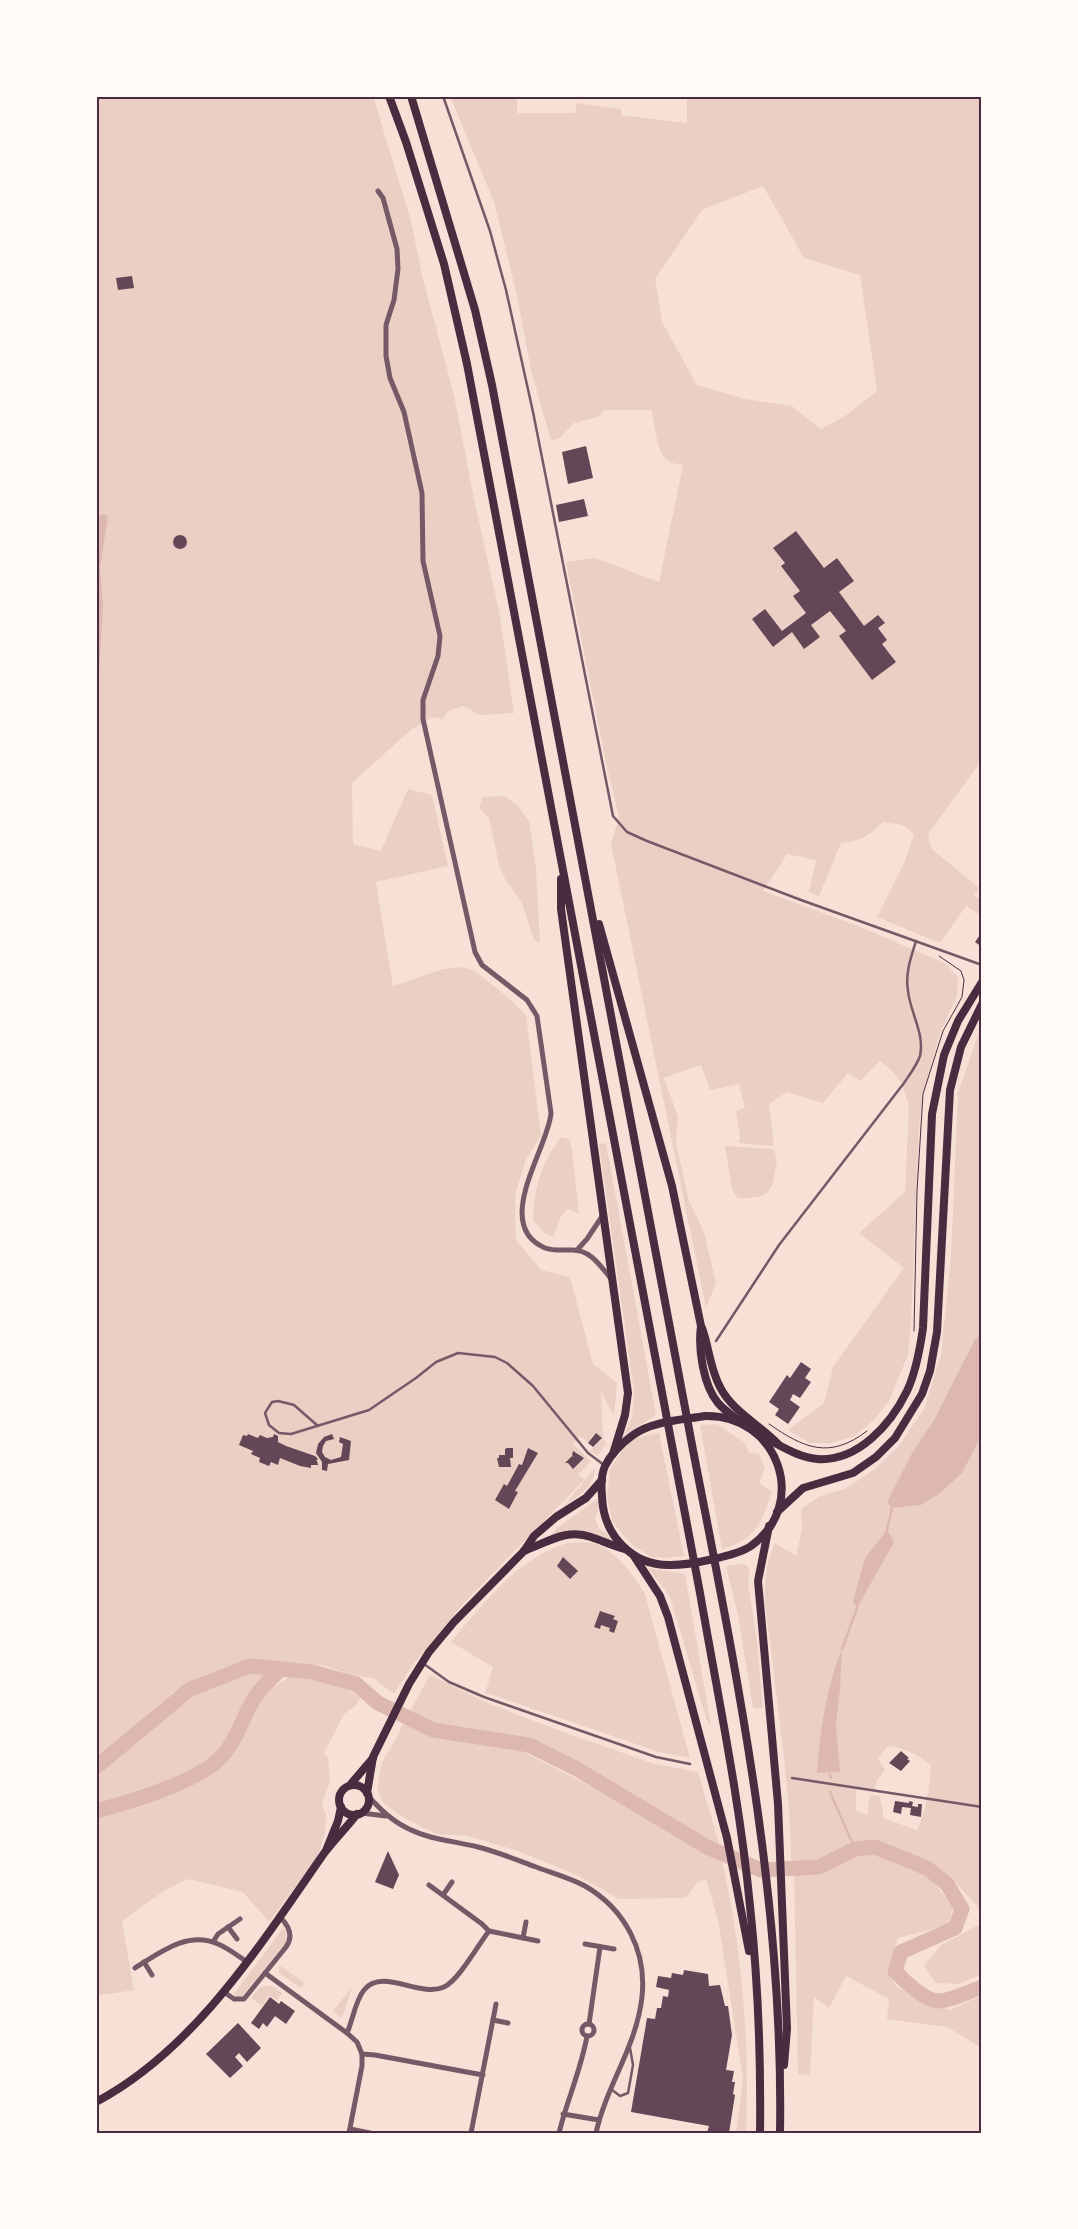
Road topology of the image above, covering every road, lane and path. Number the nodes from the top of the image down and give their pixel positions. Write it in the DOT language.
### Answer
graph roads {
  1 [pos="389,96"];
  2 [pos="411,96"];
  3 [pos="442,96"];
  4 [pos="378,191"];
  5 [pos="560,857"];
  6 [pos="585,876"];
  7 [pos="916,941"];
  8 [pos="935,954"];
  9 [pos="982,965"];
  10 [pos="982,982"];
  11 [pos="982,1004"];
  12 [pos="603,1215"];
  13 [pos="577,1250"];
  14 [pos="614,1283"];
  15 [pos="701,1326"];
  16 [pos="914,1336"];
  17 [pos="716,1341"];
  18 [pos="742,1423"];
  19 [pos="768,1424"];
  20 [pos="318,1426"];
  21 [pos="871,1428"];
  22 [pos="761,1436"];
  23 [pos="778,1444"];
  24 [pos="613,1454"];
  25 [pos="605,1466"];
  26 [pos="602,1480"];
  27 [pos="777,1512"];
  28 [pos="769,1526"];
  29 [pos="625,1549"];
  30 [pos="524,1551"];
  31 [pos="634,1556"];
  32 [pos="422,1662"];
  33 [pos="373,1757"];
  34 [pos="690,1764"];
  35 [pos="792,1778"];
  36 [pos="350,1785"];
  37 [pos="367,1794"];
  38 [pos="340,1806"];
  39 [pos="982,1807"];
  40 [pos="359,1813"];
  41 [pos="386,1816"];
  42 [pos="326,1850"];
  43 [pos="452,1882"];
  44 [pos="430,1886"];
  45 [pos="443,1895"];
  46 [pos="280,1917"];
  47 [pos="240,1919"];
  48 [pos="526,1922"];
  49 [pos="228,1927"];
  50 [pos="489,1931"];
  51 [pos="523,1938"];
  52 [pos="237,1939"];
  53 [pos="538,1941"];
  54 [pos="213,1942"];
  55 [pos="585,1944"];
  56 [pos="600,1947"];
  57 [pos="614,1949"];
  58 [pos="144,1962"];
  59 [pos="247,1962"];
  60 [pos="135,1968"];
  61 [pos="265,1973"];
  62 [pos="152,1974"];
  63 [pos="756,1985"];
  64 [pos="224,1992"];
  65 [pos="496,2004"];
  66 [pos="493,2020"];
  67 [pos="508,2023"];
  68 [pos="347,2033"];
  69 [pos="630,2047"];
  70 [pos="362,2054"];
  71 [pos="483,2075"];
  72 [pos="610,2088"];
  73 [pos="96,2102"];
  74 [pos="781,2102"];
  75 [pos="564,2114"];
  76 [pos="599,2120"];
  77 [pos="350,2131"];
  78 [pos="370,2133"];
  79 [pos="471,2133"];
  80 [pos="559,2133"];
  81 [pos="596,2133"];
  82 [pos="760,2133"];
  83 [pos="780,2133"];
  1 -- 5 [label="main road"];
  2 -- 6 [label="main road"];
  3 -- 7 [label="lane"];
  4 -- 13 [label="street"];
  5 -- 12 [label="main road"];
  5 -- 63 [label="main road"];
  6 -- 15 [label="main road"];
  6 -- 74 [label="main road"];
  7 -- 9 [label="lane"];
  7 -- 17 [label="lane"];
  8 -- 16 [label="path"];
  10 -- 23 [label="main road"];
  11 -- 27 [label="main road"];
  12 -- 13 [label="street"];
  12 -- 14 [label="main road"];
  13 -- 14 [label="street"];
  14 -- 24 [label="main road"];
  15 -- 18 [label="main road"];
  15 -- 23 [label="main road"];
  18 -- 22 [label="main road"];
  18 -- 24 [label="main road"];
  19 -- 21 [label="path"];
  20 -- 20 [label="lane"];
  20 -- 25 [label="lane"];
  22 -- 23 [label="main road"];
  22 -- 27 [label="main road"];
  24 -- 25 [label="main road"];
  25 -- 26 [label="main road"];
  26 -- 29 [label="main road"];
  26 -- 30 [label="main road"];
  27 -- 28 [label="main road"];
  28 -- 31 [label="main road"];
  28 -- 74 [label="main road"];
  29 -- 30 [label="main road"];
  29 -- 31 [label="main road"];
  30 -- 32 [label="main road"];
  31 -- 63 [label="main road"];
  32 -- 33 [label="main road"];
  32 -- 34 [label="lane"];
  33 -- 36 [label="main road"];
  33 -- 37 [label="main road"];
  35 -- 39 [label="lane"];
  36 -- 37 [label="main road"];
  36 -- 38 [label="main road"];
  37 -- 40 [label="main road"];
  37 -- 41 [label="street"];
  38 -- 40 [label="main road"];
  38 -- 42 [label="main road"];
  40 -- 41 [label="street"];
  40 -- 42 [label="main road"];
  41 -- 69 [label="street"];
  42 -- 46 [label="main road"];
  43 -- 45 [label="street"];
  44 -- 45 [label="street"];
  45 -- 50 [label="street"];
  46 -- 59 [label="main road"];
  46 -- 61 [label="street"];
  47 -- 49 [label="street"];
  48 -- 51 [label="street"];
  49 -- 52 [label="street"];
  49 -- 54 [label="street"];
  50 -- 51 [label="street"];
  50 -- 68 [label="street"];
  51 -- 53 [label="street"];
  54 -- 58 [label="street"];
  54 -- 59 [label="street"];
  55 -- 56 [label="street"];
  56 -- 57 [label="street"];
  56 -- 75 [label="street"];
  58 -- 60 [label="street"];
  58 -- 62 [label="street"];
  59 -- 64 [label="main road"];
  61 -- 64 [label="street"];
  61 -- 68 [label="street"];
  63 -- 82 [label="main road"];
  64 -- 73 [label="main road"];
  65 -- 66 [label="street"];
  66 -- 67 [label="street"];
  66 -- 71 [label="street"];
  68 -- 70 [label="street"];
  69 -- 72 [label="street"];
  69 -- 72 [label="lane"];
  70 -- 71 [label="street"];
  70 -- 77 [label="street"];
  71 -- 79 [label="street"];
  72 -- 76 [label="street"];
  74 -- 83 [label="main road"];
  75 -- 76 [label="street"];
  75 -- 80 [label="street"];
  76 -- 81 [label="street"];
  77 -- 78 [label="street"];
}
